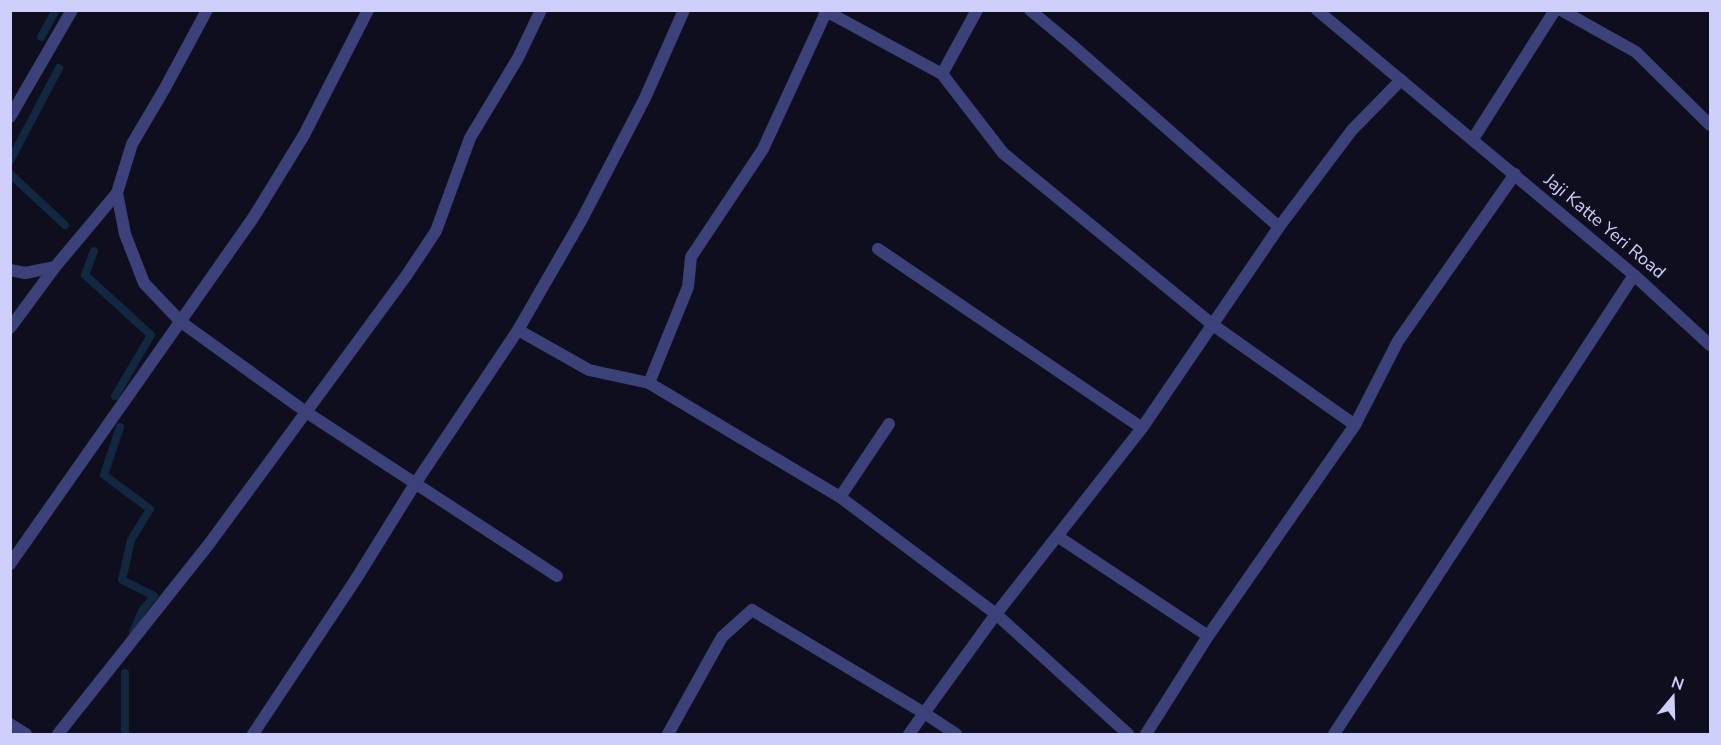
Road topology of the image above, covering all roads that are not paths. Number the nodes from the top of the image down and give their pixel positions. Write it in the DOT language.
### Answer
graph roads {
  1 [pos="72,10"];
  2 [pos="207,10"];
  3 [pos="368,10"];
  4 [pos="540,10"];
  5 [pos="684,10"];
  6 [pos="977,10"];
  7 [pos="1030,10"];
  8 [pos="1317,10"];
  9 [pos="1555,10"];
  10 [pos="1561,10"];
  11 [pos="826,11"];
  12 [pos="942,74"];
  13 [pos="1401,80"];
  14 [pos="10,117"];
  15 [pos="1710,124"];
  16 [pos="1473,139"];
  17 [pos="1515,174"];
  18 [pos="117,193"];
  19 [pos="1279,227"];
  20 [pos="878,249"];
  21 [pos="55,267"];
  22 [pos="10,270"];
  23 [pos="1634,274"];
  24 [pos="181,322"];
  25 [pos="1213,325"];
  26 [pos="10,328"];
  27 [pos="518,330"];
  28 [pos="1710,345"];
  29 [pos="649,383"];
  30 [pos="306,412"];
  31 [pos="890,424"];
  32 [pos="1355,425"];
  33 [pos="1142,428"];
  34 [pos="415,484"];
  35 [pos="840,497"];
  36 [pos="1057,536"];
  37 [pos="10,564"];
  38 [pos="557,576"];
  39 [pos="996,615"];
  40 [pos="1208,636"];
  41 [pos="924,713"];
  42 [pos="10,724"];
  43 [pos="26,735"];
  44 [pos="58,735"];
  45 [pos="252,735"];
  46 [pos="668,735"];
  47 [pos="909,735"];
  48 [pos="956,735"];
  49 [pos="1128,735"];
  50 [pos="1146,735"];
  51 [pos="1334,735"];
  1 -- 14 [label="street"];
  2 -- 18 [label="street"];
  3 -- 24 [label="street"];
  4 -- 30 [label="street"];
  5 -- 27 [label="street"];
  6 -- 12 [label="street"];
  7 -- 19 [label="street"];
  8 -- 13 [label="street, Jaji Katte Yeri Road"];
  9 -- 16 [label="street"];
  10 -- 15 [label="street"];
  11 -- 12 [label="street"];
  11 -- 29 [label="street"];
  12 -- 25 [label="street"];
  13 -- 16 [label="street, Jaji Katte Yeri Road"];
  13 -- 19 [label="street"];
  16 -- 17 [label="street, Jaji Katte Yeri Road"];
  17 -- 23 [label="street, Jaji Katte Yeri Road"];
  17 -- 32 [label="street"];
  18 -- 21 [label="street"];
  18 -- 24 [label="street"];
  19 -- 25 [label="street"];
  20 -- 33 [label="street"];
  21 -- 22 [label="street"];
  21 -- 26 [label="street"];
  23 -- 28 [label="street, Jaji Katte Yeri Road"];
  23 -- 51 [label="street"];
  24 -- 30 [label="street"];
  24 -- 37 [label="street"];
  25 -- 32 [label="street"];
  25 -- 33 [label="street"];
  27 -- 29 [label="street"];
  27 -- 34 [label="street"];
  29 -- 35 [label="street"];
  30 -- 34 [label="street"];
  30 -- 44 [label="street"];
  31 -- 35 [label="street"];
  32 -- 40 [label="street"];
  33 -- 36 [label="street"];
  34 -- 38 [label="street"];
  34 -- 45 [label="street"];
  35 -- 39 [label="street"];
  36 -- 39 [label="street"];
  36 -- 40 [label="street"];
  39 -- 41 [label="street"];
  39 -- 49 [label="street"];
  40 -- 50 [label="street"];
  41 -- 46 [label="street"];
  41 -- 47 [label="street"];
  41 -- 48 [label="street"];
  42 -- 43 [label="street"];
}
